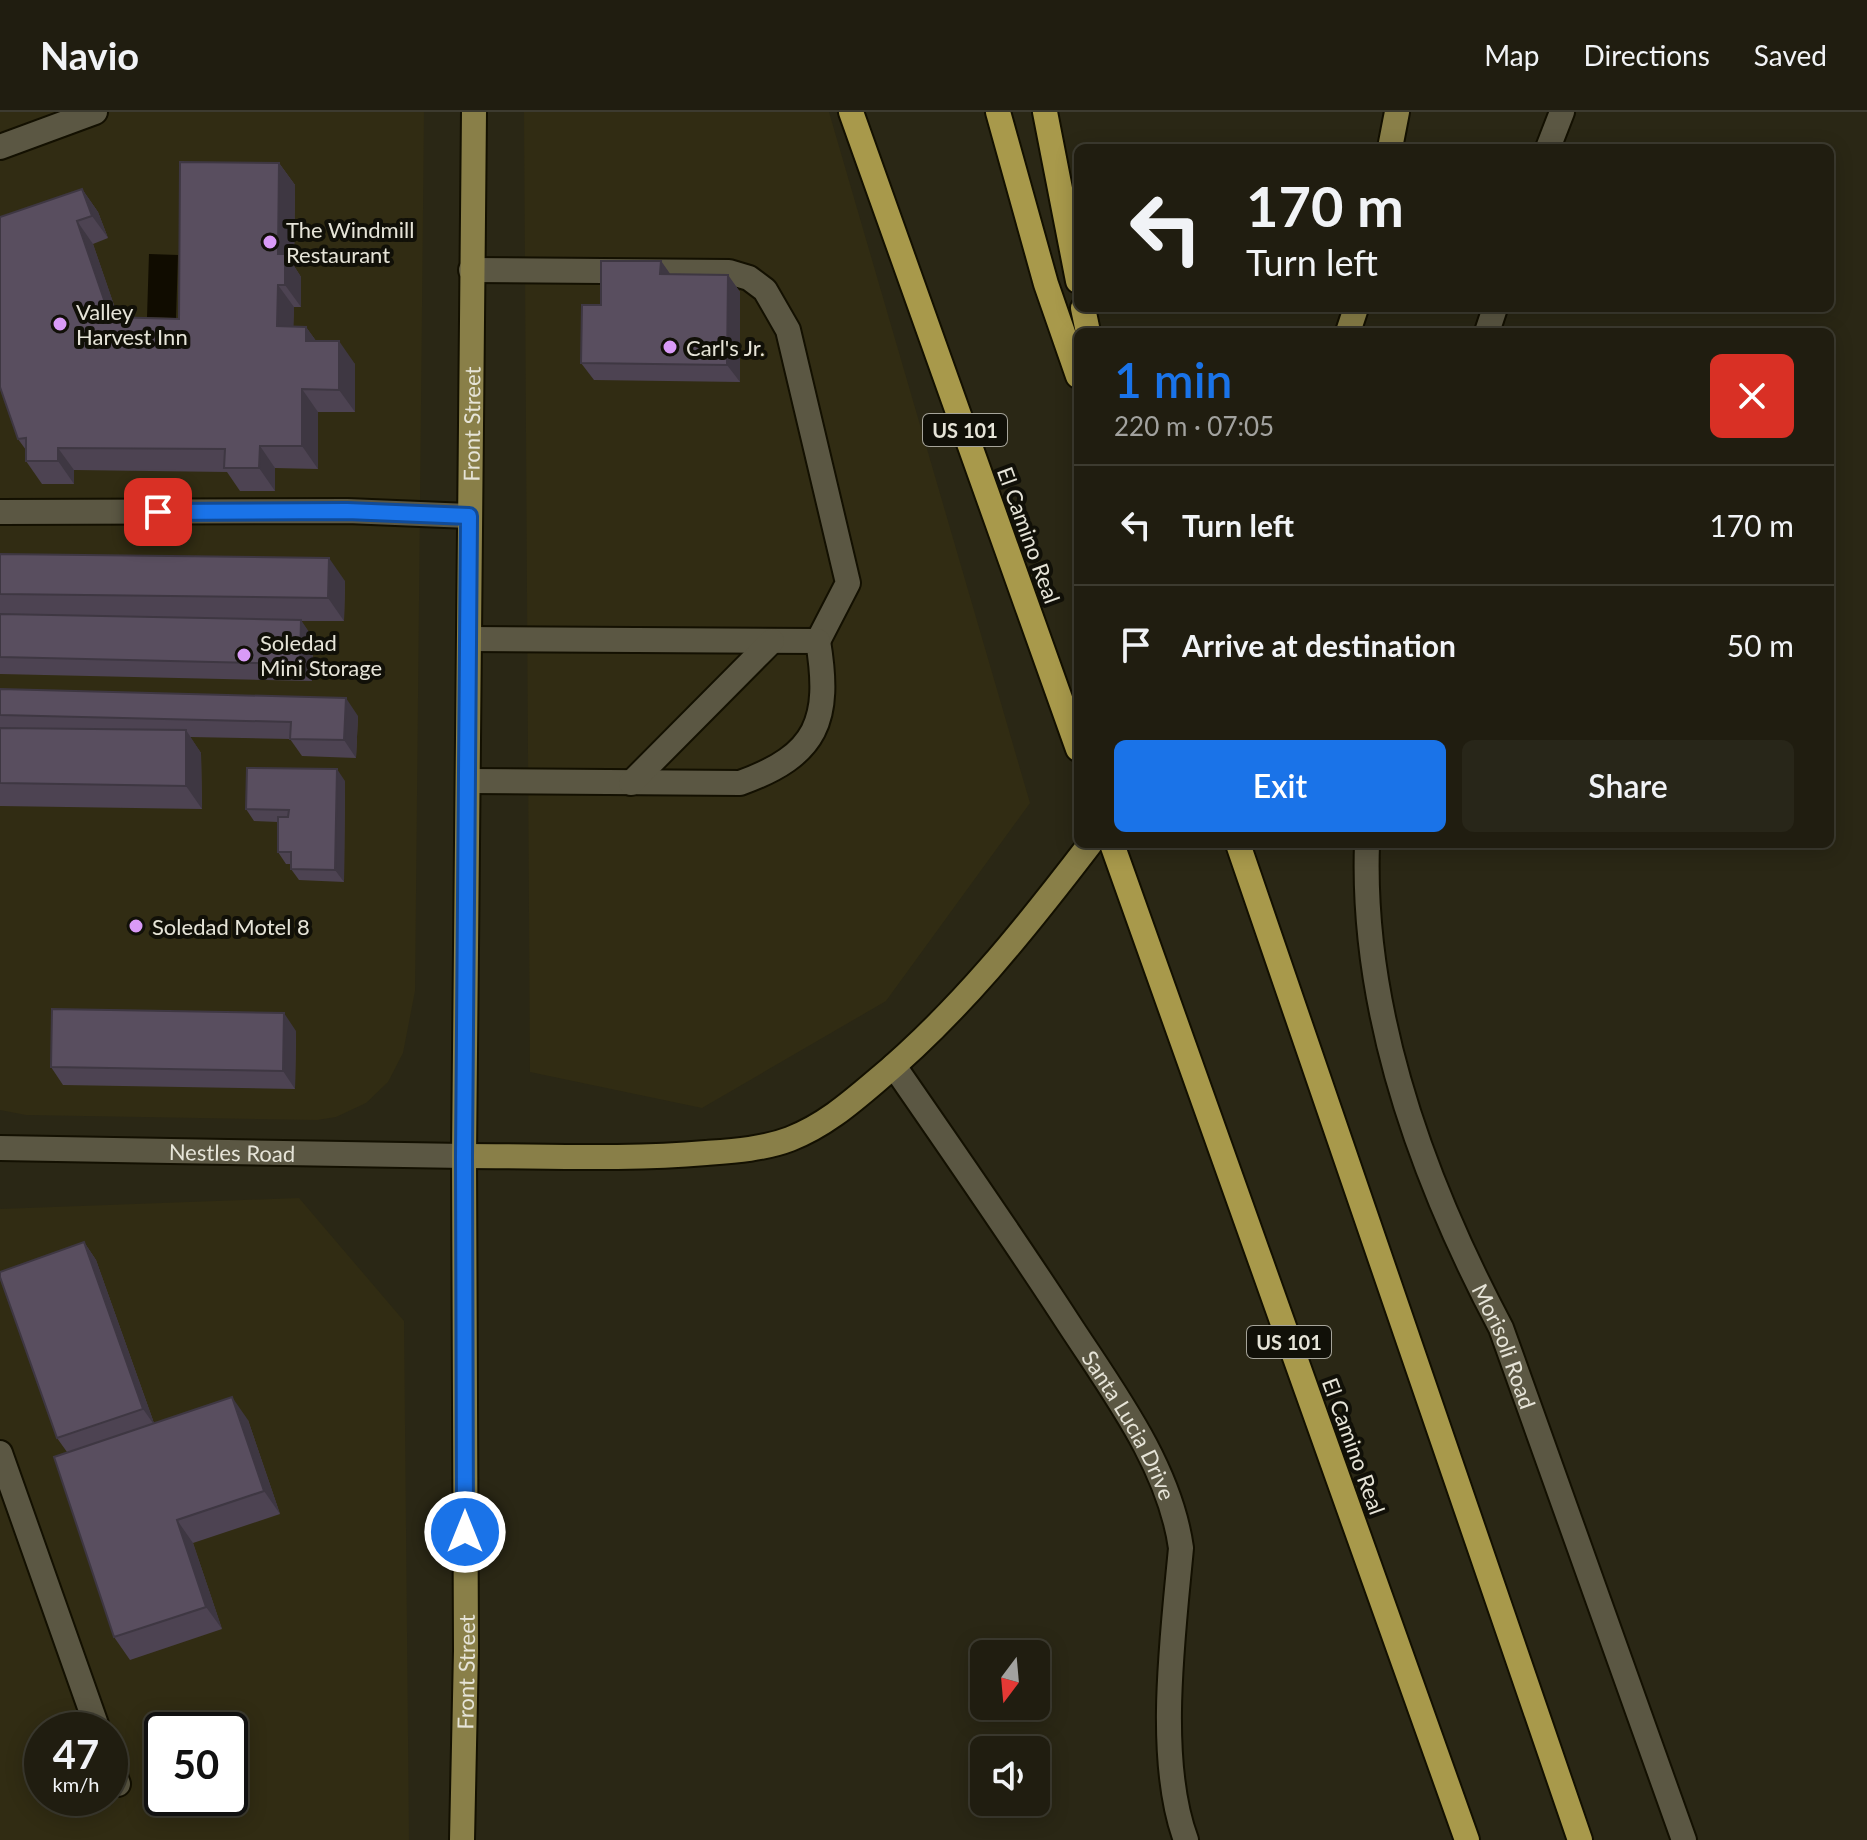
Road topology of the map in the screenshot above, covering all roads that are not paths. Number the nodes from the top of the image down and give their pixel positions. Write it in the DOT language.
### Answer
graph roads {
  1 [pos="95,112"];
  2 [pos="474,112"];
  3 [pos="851,112"];
  4 [pos="998,112"];
  5 [pos="1045,112"];
  6 [pos="1397,112"];
  7 [pos="1562,112"];
  8 [pos="1391,144"];
  9 [pos="1550,144"];
  10 [pos="0,147"];
  11 [pos="1074,261"];
  12 [pos="471,270"];
  13 [pos="1074,364"];
  14 [pos="0,512"];
  15 [pos="469,516"];
  16 [pos="469,639"];
  17 [pos="772,641"];
  18 [pos="818,641"];
  19 [pos="1074,738"];
  20 [pos="468,781"];
  21 [pos="631,783"];
  22 [pos="1087,848"];
  23 [pos="1113,848"];
  24 [pos="1239,848"];
  25 [pos="1367,848"];
  26 [pos="894,1066"];
  27 [pos="0,1148"];
  28 [pos="464,1156"];
  29 [pos="0,1453"];
  30 [pos="92,1712"];
  31 [pos="462,1840"];
  32 [pos="1186,1840"];
  33 [pos="1467,1840"];
  34 [pos="1580,1840"];
  35 [pos="1684,1840"];
  1 -- 10 [label="street"];
  2 -- 12 [label="main road, Front Street"];
  3 -- 19 [label="highway, El Camino Real / US 101"];
  4 -- 13 [label="highway"];
  5 -- 11 [label="highway"];
  6 -- 8 [label="main road"];
  7 -- 9 [label="street"];
  12 -- 15 [label="main road, Front Street"];
  12 -- 18 [label="street"];
  14 -- 15 [label="street"];
  15 -- 16 [label="main road, Front Street"];
  16 -- 17 [label="street"];
  16 -- 20 [label="main road, Front Street"];
  17 -- 18 [label="street"];
  17 -- 21 [label="street"];
  18 -- 21 [label="street"];
  20 -- 21 [label="street"];
  20 -- 28 [label="main road, Front Street"];
  22 -- 26 [label="main road"];
  23 -- 33 [label="highway, El Camino Real / US 101"];
  24 -- 34 [label="highway"];
  25 -- 35 [label="street, Morisoli Road"];
  26 -- 28 [label="main road"];
  26 -- 32 [label="street, Santa Lucia Drive"];
  27 -- 28 [label="street, Nestles Road"];
  28 -- 31 [label="main road, Front Street"];
  29 -- 30 [label="street"];
}
